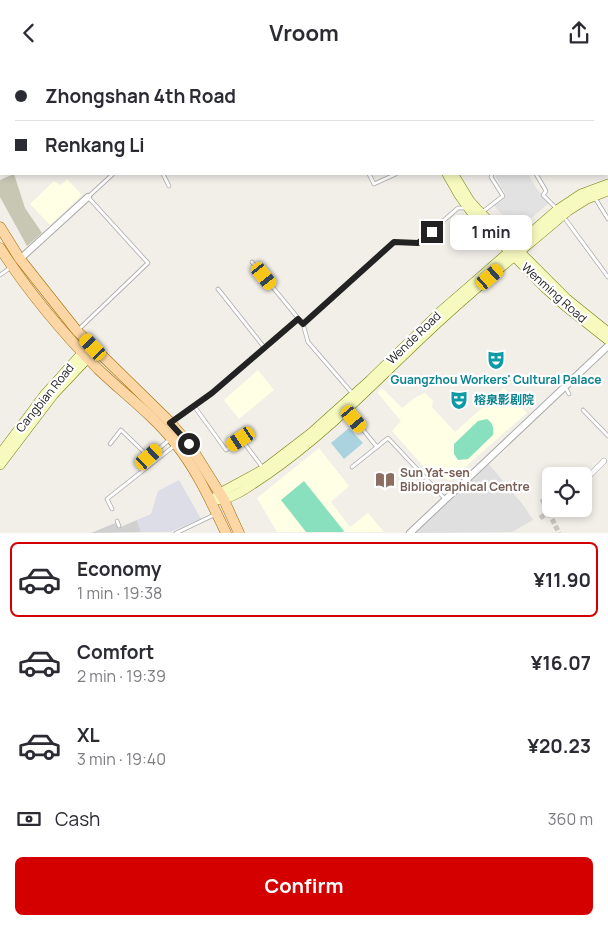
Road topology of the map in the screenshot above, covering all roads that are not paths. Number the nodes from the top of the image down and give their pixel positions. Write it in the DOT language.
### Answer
graph roads {
  1 [pos="112,175"];
  2 [pos="164,175"];
  3 [pos="370,175"];
  4 [pos="394,175"];
  5 [pos="448,175"];
  6 [pos="455,175"];
  7 [pos="492,175"];
  8 [pos="537,175"];
  9 [pos="608,185"];
  10 [pos="169,186"];
  11 [pos="608,191"];
  12 [pos="594,196"];
  13 [pos="88,197"];
  14 [pos="468,208"];
  15 [pos="558,210"];
  16 [pos="481,213"];
  17 [pos="608,219"];
  18 [pos="566,220"];
  19 [pos="0,227"];
  20 [pos="0,248"];
  21 [pos="515,252"];
  22 [pos="20,259"];
  23 [pos="252,262"];
  24 [pos="12,266"];
  25 [pos="0,275"];
  26 [pos="608,277"];
  27 [pos="218,289"];
  28 [pos="298,319"];
  29 [pos="303,324"];
  30 [pos="77,331"];
  31 [pos="608,332"];
  32 [pos="608,340"];
  33 [pos="608,346"];
  34 [pos="93,347"];
  35 [pos="264,347"];
  36 [pos="85,355"];
  37 [pos="564,387"];
  38 [pos="569,394"];
  39 [pos="354,395"];
  40 [pos="194,405"];
  41 [pos="347,410"];
  42 [pos="583,410"];
  43 [pos="170,423"];
  44 [pos="608,436"];
  45 [pos="174,441"];
  46 [pos="110,444"];
  47 [pos="377,447"];
  48 [pos="0,454"];
  49 [pos="608,456"];
  50 [pos="604,461"];
  51 [pos="0,465"];
  52 [pos="352,467"];
  53 [pos="264,469"];
  54 [pos="592,473"];
  55 [pos="222,497"];
  56 [pos="445,499"];
  57 [pos="211,502"];
  58 [pos="112,509"];
  59 [pos="217,514"];
  60 [pos="117,521"];
  61 [pos="119,526"];
  62 [pos="176,533"];
  63 [pos="226,533"];
  64 [pos="239,533"];
  65 [pos="410,533"];
  1 -- 13 [label="lane"];
  2 -- 10 [label="lane"];
  3 -- 4 [label="lane"];
  5 -- 14 [label="main road, Wenming Road"];
  6 -- 16 [label="main road, Wenming Road"];
  7 -- 16 [label="lane"];
  8 -- 15 [label="lane"];
  9 -- 15 [label="main road, Wende Road"];
  11 -- 12 [label="main road, Wende Road"];
  12 -- 17 [label="lane"];
  12 -- 21 [label="main road, Wende Road"];
  13 -- 22 [label="street"];
  13 -- 30 [label="lane"];
  14 -- 21 [label="main road, Wenming Road"];
  14 -- 29 [label="lane"];
  15 -- 21 [label="main road, Wende Road"];
  16 -- 21 [label="main road, Wenming Road"];
  18 -- 26 [label="lane"];
  19 -- 22 [label="main road"];
  20 -- 24 [label="main road"];
  21 -- 31 [label="main road, Wenming Road"];
  21 -- 32 [label="main road, Wenming Road"];
  21 -- 39 [label="main road, Wende Road"];
  21 -- 41 [label="main road, Wende Road"];
  22 -- 30 [label="main road"];
  23 -- 28 [label="lane"];
  24 -- 25 [label="lane"];
  24 -- 36 [label="main road"];
  27 -- 35 [label="lane"];
  28 -- 29 [label="lane"];
  28 -- 35 [label="lane"];
  29 -- 39 [label="lane"];
  30 -- 34 [label="main road"];
  33 -- 37 [label="street"];
  34 -- 36 [label="main road, Cangbian Road"];
  34 -- 43 [label="main road"];
  35 -- 40 [label="lane"];
  36 -- 45 [label="main road"];
  36 -- 48 [label="main road, Cangbian Road"];
  36 -- 51 [label="main road, Cangbian Road"];
  37 -- 38 [label="lane"];
  37 -- 56 [label="street"];
  39 -- 53 [label="main road, Wende Road"];
  40 -- 43 [label="lane"];
  40 -- 53 [label="lane"];
  41 -- 47 [label="lane"];
  41 -- 55 [label="main road, Wende Road"];
  42 -- 44 [label="lane"];
  43 -- 55 [label="main road"];
  45 -- 46 [label="lane"];
  45 -- 57 [label="main road"];
  45 -- 58 [label="lane"];
  47 -- 52 [label="lane"];
  47 -- 56 [label="lane"];
  49 -- 50 [label="lane"];
  50 -- 54 [label="street"];
  53 -- 55 [label="main road, Wende Road"];
  55 -- 57 [label="main road"];
  55 -- 64 [label="main road"];
  56 -- 65 [label="street"];
  57 -- 59 [label="main road"];
  59 -- 62 [label="lane"];
  59 -- 63 [label="main road"];
  60 -- 61 [label="lane"];
}
